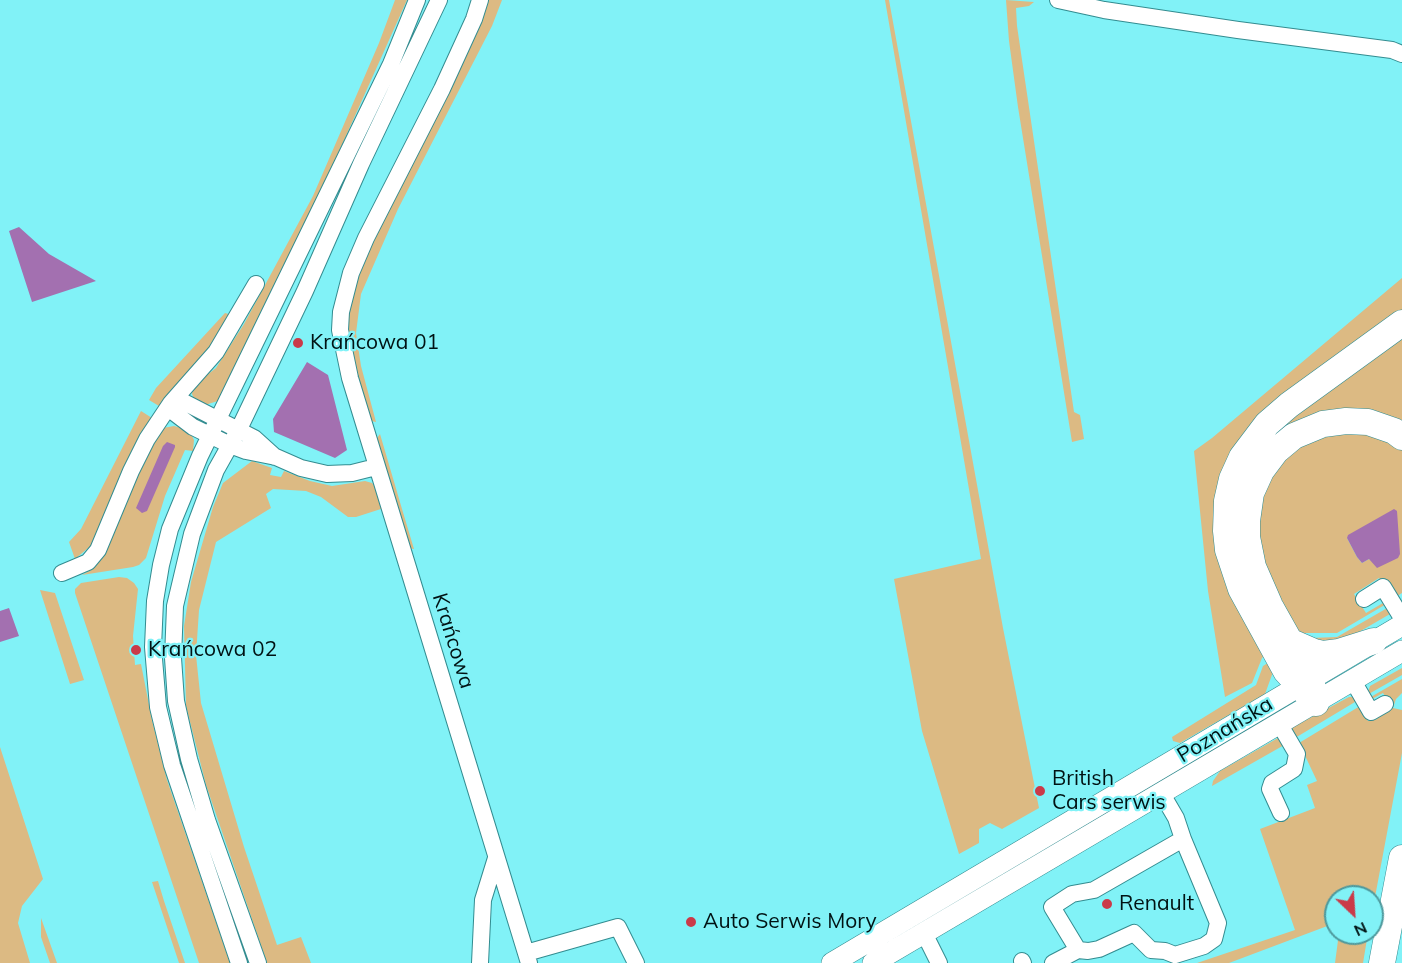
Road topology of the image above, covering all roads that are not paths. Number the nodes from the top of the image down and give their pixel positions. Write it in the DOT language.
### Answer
graph roads {
  1 [pos="417,0"];
  2 [pos="439,0"];
  3 [pos="480,0"];
  4 [pos="1058,0"];
  5 [pos="1402,54"];
  6 [pos="256,284"];
  7 [pos="1402,323"];
  8 [pos="172,403"];
  9 [pos="217,419"];
  10 [pos="239,429"];
  11 [pos="210,435"];
  12 [pos="1402,437"];
  13 [pos="230,445"];
  14 [pos="276,457"];
  15 [pos="376,467"];
  16 [pos="62,573"];
  17 [pos="1364,599"];
  18 [pos="1402,618"];
  19 [pos="1402,625"];
  20 [pos="1374,641"];
  21 [pos="1291,642"];
  22 [pos="1402,651"];
  23 [pos="1353,681"];
  24 [pos="1309,689"];
  25 [pos="1385,704"];
  26 [pos="1280,725"];
  27 [pos="1162,794"];
  28 [pos="1281,813"];
  29 [pos="1183,839"];
  30 [pos="496,858"];
  31 [pos="1402,858"];
  32 [pos="924,933"];
  33 [pos="1078,950"];
  34 [pos="528,958"];
  35 [pos="239,963"];
  36 [pos="258,963"];
  37 [pos="480,963"];
  38 [pos="636,963"];
  39 [pos="832,963"];
  40 [pos="873,963"];
  41 [pos="939,963"];
  42 [pos="1053,963"];
  43 [pos="1382,963"];
  1 -- 9 [label="street"];
  2 -- 10 [label="street"];
  3 -- 15 [label="street, Krańcowa"];
  4 -- 5 [label="street"];
  6 -- 8 [label="street"];
  7 -- 24 [label="highway"];
  8 -- 9 [label="street"];
  8 -- 11 [label="street"];
  8 -- 16 [label="street"];
  9 -- 10 [label="street"];
  9 -- 11 [label="street"];
  10 -- 13 [label="street"];
  10 -- 14 [label="street"];
  11 -- 13 [label="street"];
  11 -- 35 [label="street"];
  12 -- 21 [label="highway"];
  13 -- 14 [label="street"];
  13 -- 36 [label="street"];
  14 -- 15 [label="street"];
  15 -- 30 [label="street, Krańcowa"];
  17 -- 18 [label="street"];
  19 -- 20 [label="main road, Poznańska"];
  20 -- 21 [label="highway"];
  20 -- 24 [label="main road, Poznańska"];
  21 -- 24 [label="highway"];
  22 -- 23 [label="main road, Poznańska"];
  23 -- 24 [label="main road, Poznańska"];
  23 -- 25 [label="street"];
  24 -- 26 [label="main road, Poznańska"];
  24 -- 39 [label="main road, Poznańska"];
  26 -- 27 [label="main road, Poznańska"];
  26 -- 28 [label="street"];
  27 -- 29 [label="street"];
  27 -- 32 [label="main road, Poznańska"];
  29 -- 33 [label="street"];
  29 -- 33 [label="street"];
  30 -- 34 [label="street, Krańcowa"];
  30 -- 37 [label="street"];
  31 -- 43 [label="highway"];
  32 -- 40 [label="main road, Poznańska"];
  32 -- 41 [label="street"];
  33 -- 42 [label="street"];
  34 -- 38 [label="street"];
}
